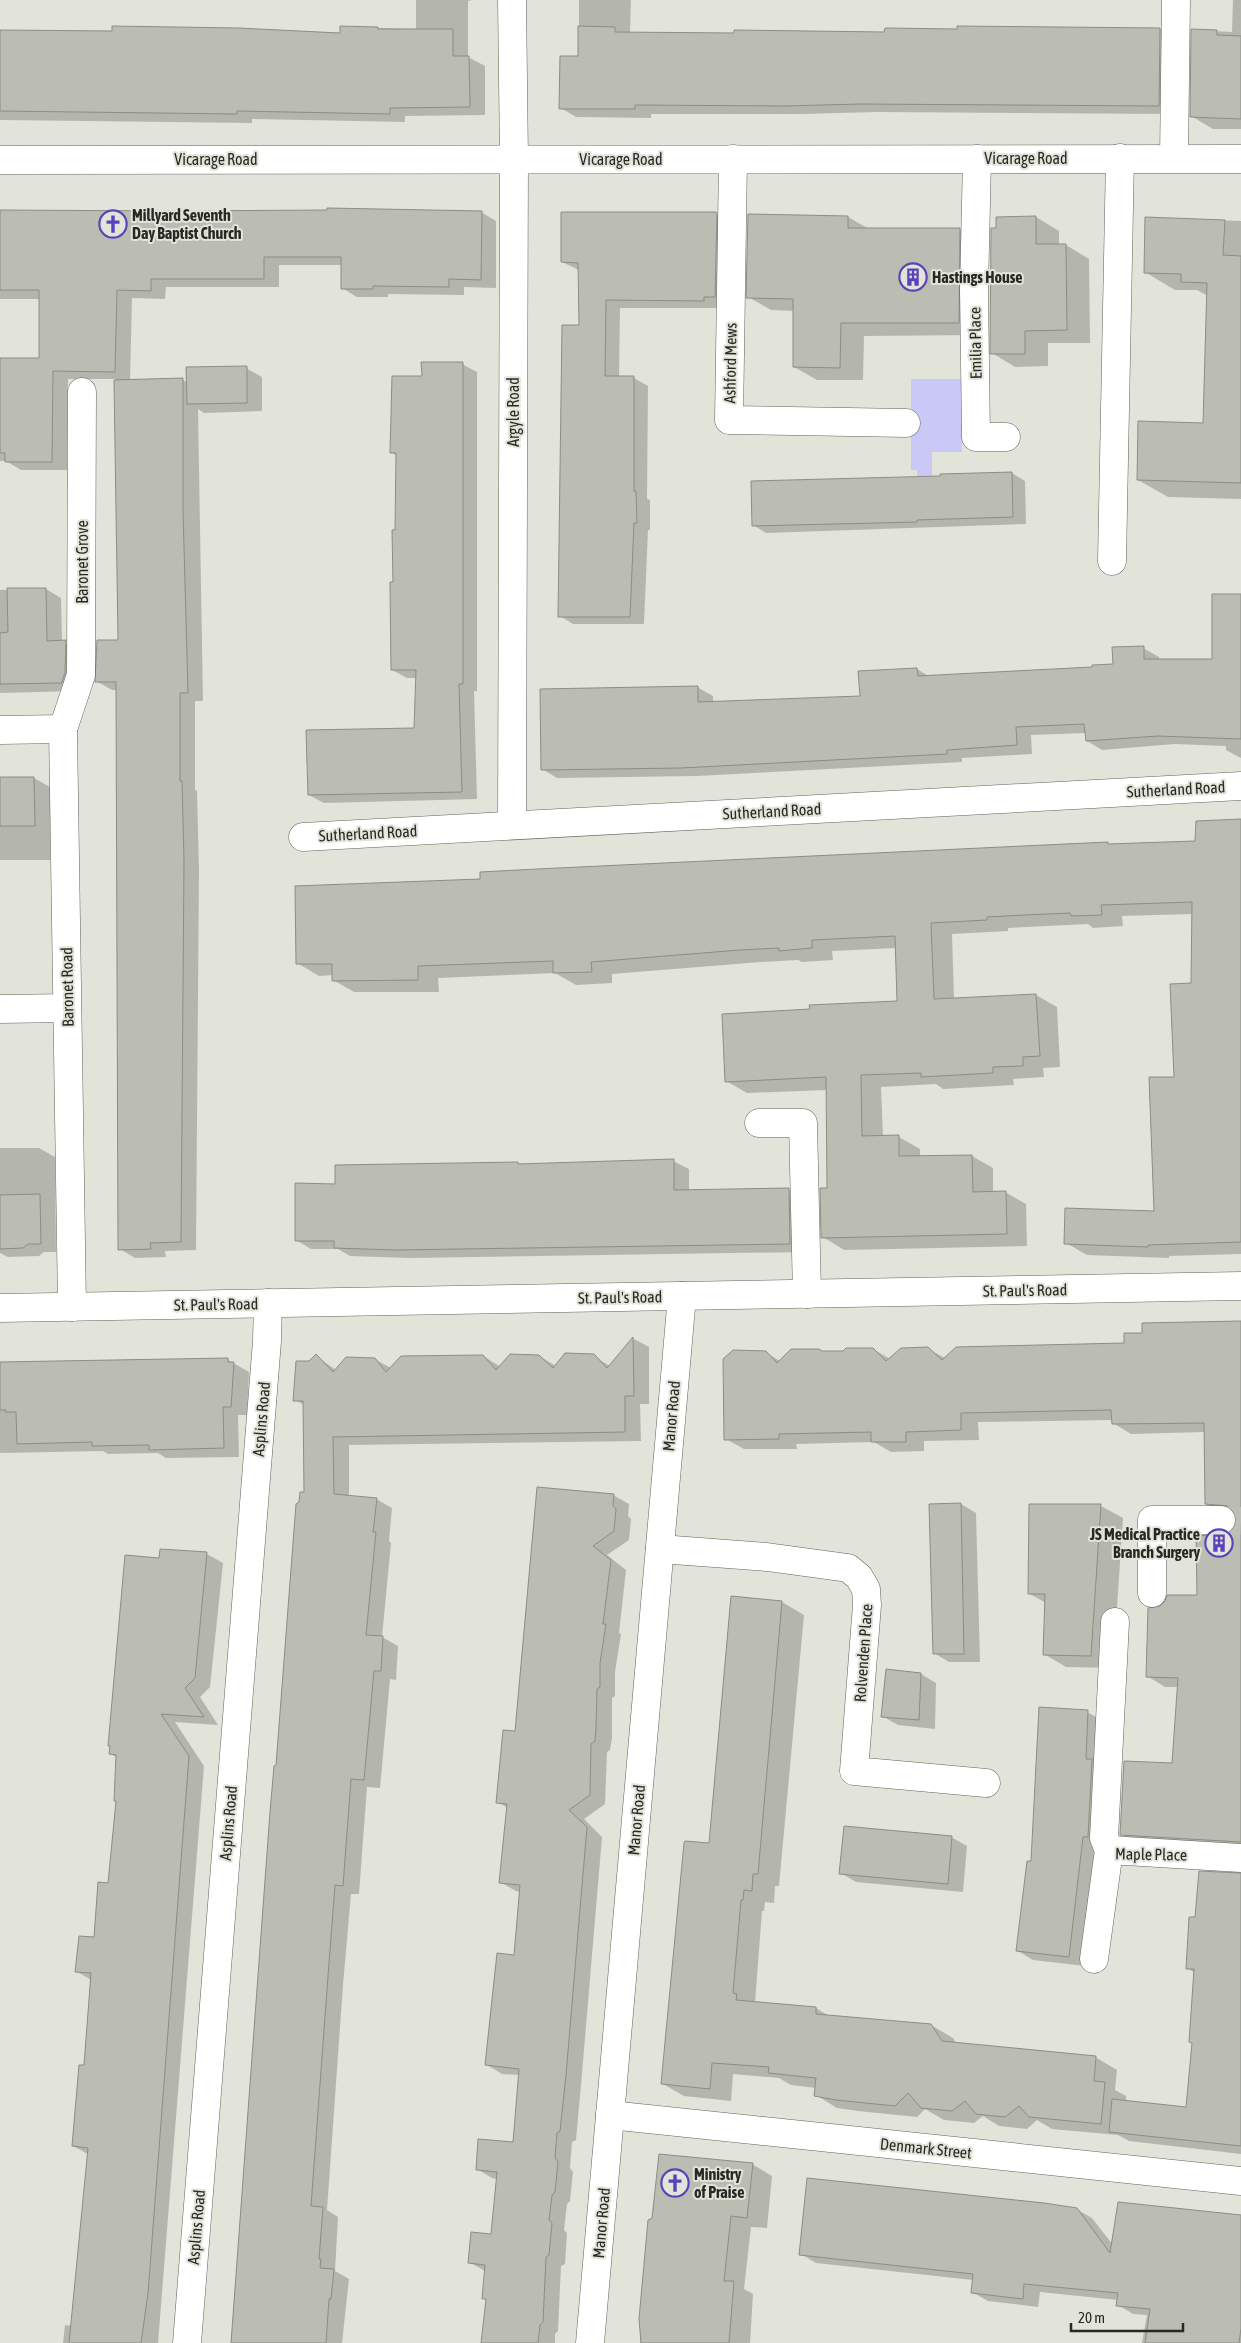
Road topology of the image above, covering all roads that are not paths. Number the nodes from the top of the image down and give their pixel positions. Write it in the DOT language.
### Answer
graph roads {
  1 [pos="512,0"];
  2 [pos="1176,0"];
  3 [pos="977,158"];
  4 [pos="1120,158"];
  5 [pos="1174,158"];
  6 [pos="734,159"];
  7 [pos="1241,159"];
  8 [pos="0,160"];
  9 [pos="514,160"];
  10 [pos="82,392"];
  11 [pos="906,423"];
  12 [pos="1006,437"];
  13 [pos="1112,561"];
  14 [pos="63,729"];
  15 [pos="0,730"];
  16 [pos="1241,786"];
  17 [pos="512,825"];
  18 [pos="303,836"];
  19 [pos="67,1008"];
  20 [pos="0,1009"];
  21 [pos="759,1123"];
  22 [pos="1241,1286"];
  23 [pos="807,1294"];
  24 [pos="682,1296"];
  25 [pos="268,1303"];
  26 [pos="72,1307"];
  27 [pos="0,1308"];
  28 [pos="1221,1520"];
  29 [pos="660,1549"];
  30 [pos="1152,1592"];
  31 [pos="1115,1622"];
  32 [pos="986,1783"];
  33 [pos="1109,1850"];
  34 [pos="1241,1858"];
  35 [pos="1094,1959"];
  36 [pos="610,2115"];
  37 [pos="1241,2182"];
  38 [pos="187,2343"];
  39 [pos="590,2343"];
  1 -- 9 [label="street, Argyle Road"];
  2 -- 5 [label="street"];
  3 -- 4 [label="street, Vicarage Road"];
  3 -- 6 [label="street, Vicarage Road"];
  3 -- 12 [label="street, Emilia Place"];
  4 -- 5 [label="street, Vicarage Road"];
  4 -- 13 [label="street"];
  5 -- 7 [label="street, Vicarage Road"];
  6 -- 9 [label="street, Vicarage Road"];
  6 -- 11 [label="street, Ashford Mews"];
  8 -- 9 [label="street, Vicarage Road"];
  9 -- 17 [label="street, Argyle Road"];
  10 -- 14 [label="street, Baronet Grove"];
  14 -- 15 [label="street"];
  14 -- 19 [label="street, Baronet Road"];
  16 -- 17 [label="street, Sutherland Road"];
  17 -- 18 [label="street, Sutherland Road"];
  19 -- 20 [label="street"];
  19 -- 26 [label="street, Baronet Road"];
  21 -- 23 [label="street"];
  22 -- 23 [label="street, St. Paul's Road"];
  23 -- 24 [label="street, St. Paul's Road"];
  24 -- 25 [label="street, St. Paul's Road"];
  24 -- 29 [label="street, Manor Road"];
  25 -- 26 [label="street, St. Paul's Road"];
  25 -- 38 [label="street, Asplins Road"];
  26 -- 27 [label="street, St. Paul's Road"];
  28 -- 30 [label="street"];
  29 -- 32 [label="street, Rolvenden Place"];
  29 -- 36 [label="street, Manor Road"];
  31 -- 33 [label="street"];
  33 -- 34 [label="street, Maple Place"];
  33 -- 35 [label="street, Maple Place"];
  36 -- 37 [label="street, Denmark Street"];
  36 -- 39 [label="street, Manor Road"];
}
